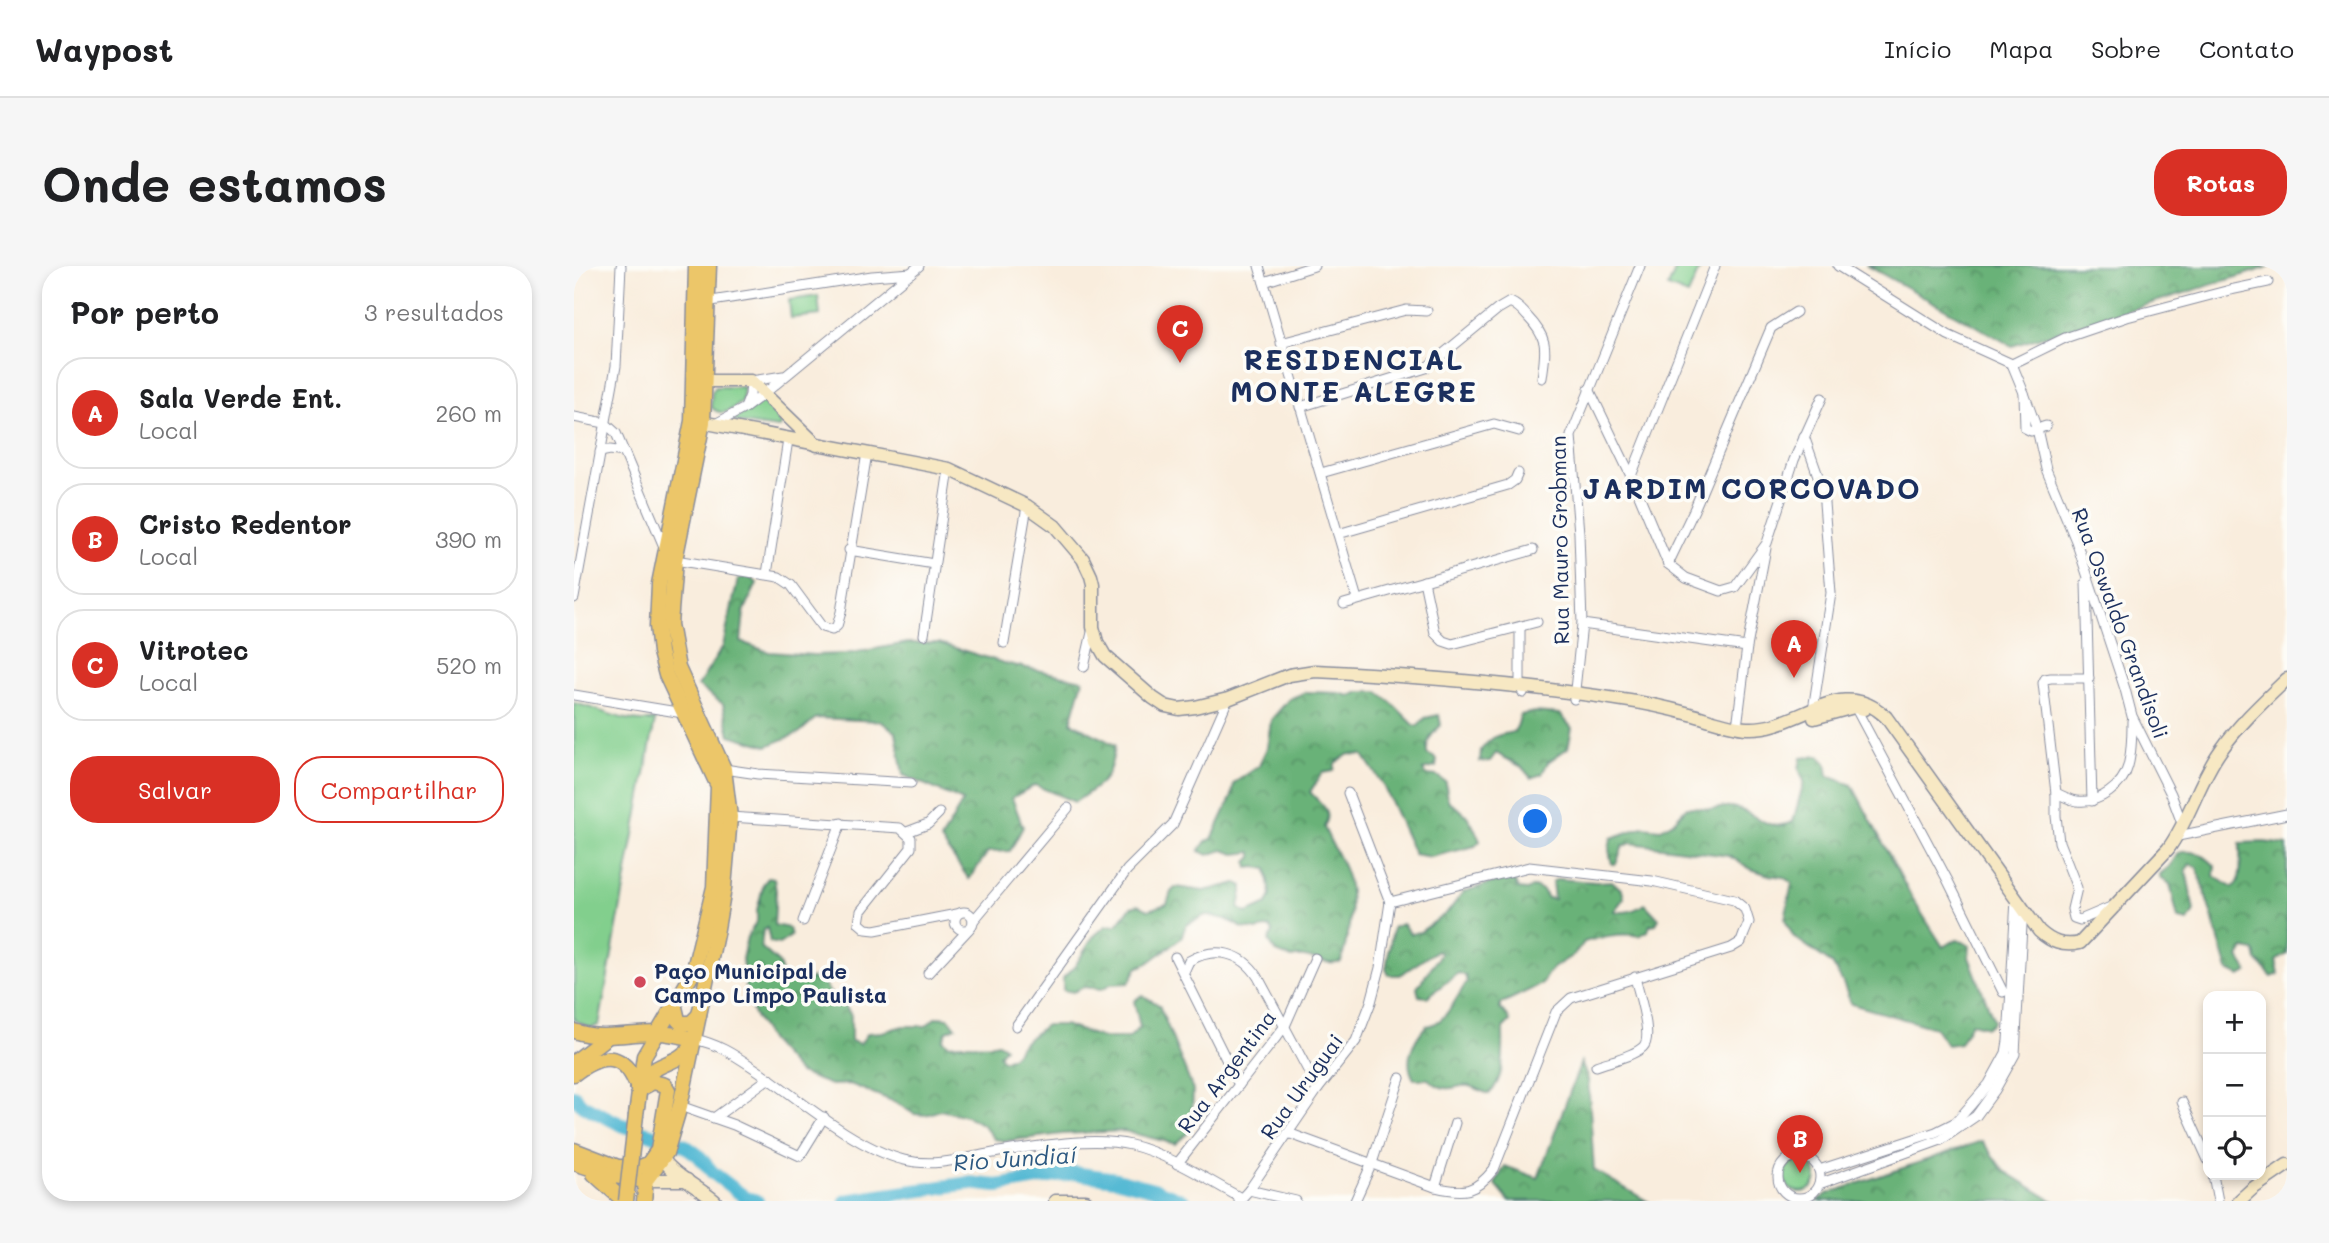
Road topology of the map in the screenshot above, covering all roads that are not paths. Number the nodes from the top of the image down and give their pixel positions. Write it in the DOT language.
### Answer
graph roads {
  1 [pos="621,266"];
  2 [pos="696,266"];
  3 [pos="709,266"];
  4 [pos="919,266"];
  5 [pos="1259,266"];
  6 [pos="1314,266"];
  7 [pos="1640,266"];
  8 [pos="1715,266"];
  9 [pos="1838,266"];
  10 [pos="911,273"];
  11 [pos="1264,282"];
  12 [pos="2268,282"];
  13 [pos="702,302"];
  14 [pos="1427,311"];
  15 [pos="1796,312"];
  16 [pos="1281,343"];
  17 [pos="2012,364"];
  18 [pos="785,376"];
  19 [pos="1542,378"];
  20 [pos="751,381"];
  21 [pos="700,382"];
  22 [pos="1589,389"];
  23 [pos="765,393"];
  24 [pos="2024,393"];
  25 [pos="1822,398"];
  26 [pos="1300,407"];
  27 [pos="745,408"];
  28 [pos="786,415"];
  29 [pos="574,417"];
  30 [pos="703,422"];
  31 [pos="605,423"];
  32 [pos="2041,428"];
  33 [pos="1519,431"];
  34 [pos="1804,436"];
  35 [pos="788,440"];
  36 [pos="817,445"];
  37 [pos="624,452"];
  38 [pos="600,453"];
  39 [pos="867,453"];
  40 [pos="1641,453"];
  41 [pos="1624,461"];
  42 [pos="949,469"];
  43 [pos="1321,472"];
  44 [pos="1518,473"];
  45 [pos="1631,475"];
  46 [pos="1027,506"];
  47 [pos="1338,534"];
  48 [pos="1768,543"];
  49 [pos="849,550"];
  50 [pos="1533,550"];
  51 [pos="670,554"];
  52 [pos="934,564"];
  53 [pos="1668,564"];
  54 [pos="2085,573"];
  55 [pos="767,574"];
  56 [pos="1424,581"];
  57 [pos="574,598"];
  58 [pos="1357,599"];
  59 [pos="1344,604"];
  60 [pos="1537,622"];
  61 [pos="1582,624"];
  62 [pos="1093,627"];
  63 [pos="1520,628"];
  64 [pos="923,635"];
  65 [pos="1004,643"];
  66 [pos="1747,647"];
  67 [pos="1084,667"];
  68 [pos="2089,678"];
  69 [pos="2287,678"];
  70 [pos="1522,689"];
  71 [pos="574,695"];
  72 [pos="1574,696"];
  73 [pos="1228,699"];
  74 [pos="1854,703"];
  75 [pos="1813,710"];
  76 [pos="691,713"];
  77 [pos="2132,716"];
  78 [pos="1737,727"];
  79 [pos="724,769"];
  80 [pos="911,783"];
  81 [pos="1348,793"];
  82 [pos="2056,793"];
  83 [pos="2092,801"];
  84 [pos="1068,808"];
  85 [pos="939,813"];
  86 [pos="2287,814"];
  87 [pos="730,817"];
  88 [pos="841,823"];
  89 [pos="2180,831"];
  90 [pos="907,832"];
  91 [pos="1390,902"];
  92 [pos="2020,903"];
  93 [pos="2118,904"];
  94 [pos="957,914"];
  95 [pos="935,919"];
  96 [pos="803,921"];
  97 [pos="971,925"];
  98 [pos="956,926"];
  99 [pos="956,944"];
  100 [pos="1175,957"];
  101 [pos="1315,958"];
  102 [pos="928,972"];
  103 [pos="1184,972"];
  104 [pos="1635,977"];
  105 [pos="2003,992"];
  106 [pos="675,1007"];
  107 [pos="699,1014"];
  108 [pos="1016,1026"];
  109 [pos="1285,1026"];
  110 [pos="574,1031"];
  111 [pos="658,1033"];
  112 [pos="607,1037"];
  113 [pos="693,1042"];
  114 [pos="601,1058"];
  115 [pos="574,1062"];
  116 [pos="1596,1066"];
  117 [pos="574,1074"];
  118 [pos="1400,1078"];
  119 [pos="769,1079"];
  120 [pos="1239,1085"];
  121 [pos="1992,1087"];
  122 [pos="1318,1089"];
  123 [pos="638,1090"];
  124 [pos="2182,1102"];
  125 [pos="681,1106"];
  126 [pos="824,1117"];
  127 [pos="714,1118"];
  128 [pos="1455,1123"];
  129 [pos="669,1125"];
  130 [pos="1288,1133"];
  131 [pos="2203,1149"];
  132 [pos="574,1150"];
  133 [pos="661,1153"];
  134 [pos="1372,1163"];
  135 [pos="1177,1164"];
  136 [pos="579,1165"];
  137 [pos="2287,1165"];
  138 [pos="1819,1170"];
  139 [pos="646,1180"];
  140 [pos="687,1180"];
  141 [pos="2214,1180"];
  142 [pos="1819,1184"];
  143 [pos="1435,1187"];
  144 [pos="1249,1190"];
  145 [pos="1240,1200"];
  146 [pos="625,1201"];
  147 [pos="644,1201"];
  148 [pos="715,1201"];
  149 [pos="1055,1201"];
  150 [pos="1086,1201"];
  151 [pos="1296,1201"];
  152 [pos="1355,1201"];
  153 [pos="2218,1201"];
  154 [pos="2239,1201"];
  1 -- 31 [label="street"];
  2 -- 13 [label="main road"];
  3 -- 13 [label="main road"];
  4 -- 10 [label="street"];
  5 -- 11 [label="street"];
  6 -- 11 [label="street"];
  7 -- 22 [label="street, Rua Mauro Grobman"];
  8 -- 40 [label="street"];
  9 -- 17 [label="street"];
  10 -- 13 [label="street"];
  10 -- 18 [label="street"];
  11 -- 16 [label="street"];
  12 -- 17 [label="street"];
  13 -- 21 [label="main road"];
  14 -- 16 [label="street"];
  15 -- 53 [label="street"];
  16 -- 26 [label="street"];
  17 -- 24 [label="street"];
  18 -- 20 [label="street"];
  18 -- 23 [label="street"];
  19 -- 26 [label="street"];
  20 -- 21 [label="main road"];
  20 -- 23 [label="main road"];
  20 -- 27 [label="street"];
  21 -- 30 [label="main road"];
  22 -- 41 [label="street"];
  22 -- 61 [label="street, Rua Mauro Grobman"];
  23 -- 27 [label="street"];
  23 -- 28 [label="main road"];
  24 -- 32 [label="street, Rua Oswaldo Grandisoli"];
  24 -- 32 [label="street"];
  25 -- 34 [label="street"];
  26 -- 43 [label="street"];
  27 -- 30 [label="street"];
  28 -- 35 [label="main road"];
  28 -- 36 [label="main road"];
  29 -- 31 [label="street"];
  30 -- 35 [label="main road"];
  30 -- 51 [label="main road"];
  31 -- 37 [label="street"];
  31 -- 38 [label="street"];
  32 -- 54 [label="street, Rua Oswaldo Grandisoli"];
  33 -- 43 [label="street"];
  34 -- 48 [label="street"];
  34 -- 75 [label="street"];
  35 -- 36 [label="main road"];
  35 -- 55 [label="street"];
  36 -- 39 [label="main road"];
  37 -- 38 [label="street"];
  37 -- 51 [label="street"];
  38 -- 57 [label="street"];
  39 -- 42 [label="main road"];
  39 -- 49 [label="street"];
  40 -- 41 [label="street"];
  40 -- 45 [label="street"];
  41 -- 45 [label="street"];
  42 -- 46 [label="main road"];
  42 -- 52 [label="street"];
  43 -- 47 [label="street"];
  44 -- 47 [label="street"];
  45 -- 53 [label="street"];
  46 -- 62 [label="main road"];
  46 -- 65 [label="street"];
  47 -- 58 [label="street"];
  48 -- 53 [label="street"];
  48 -- 66 [label="street"];
  49 -- 52 [label="street"];
  49 -- 55 [label="street"];
  50 -- 56 [label="street"];
  51 -- 55 [label="street"];
  51 -- 76 [label="main road"];
  52 -- 64 [label="street"];
  54 -- 68 [label="street"];
  54 -- 77 [label="street, Rua Oswaldo Grandisoli"];
  56 -- 58 [label="street"];
  56 -- 63 [label="street"];
  58 -- 59 [label="street"];
  60 -- 63 [label="street"];
  61 -- 66 [label="street"];
  61 -- 72 [label="street, Rua Mauro Grobman"];
  62 -- 67 [label="street"];
  62 -- 73 [label="main road"];
  63 -- 70 [label="street"];
  66 -- 78 [label="street"];
  68 -- 82 [label="street"];
  68 -- 83 [label="street"];
  69 -- 89 [label="main road"];
  70 -- 72 [label="main road"];
  70 -- 73 [label="main road"];
  71 -- 76 [label="street"];
  72 -- 74 [label="main road"];
  72 -- 78 [label="main road"];
  73 -- 108 [label="street"];
  74 -- 75 [label="main road"];
  74 -- 92 [label="main road"];
  74 -- 105 [label="street"];
  75 -- 78 [label="main road"];
  76 -- 79 [label="main road"];
  76 -- 106 [label="main road"];
  77 -- 83 [label="street"];
  77 -- 89 [label="street, Rua Oswaldo Grandisoli"];
  79 -- 80 [label="street"];
  79 -- 87 [label="main road"];
  81 -- 91 [label="street"];
  82 -- 83 [label="street"];
  82 -- 93 [label="street"];
  84 -- 97 [label="street"];
  85 -- 90 [label="street"];
  86 -- 89 [label="street"];
  87 -- 88 [label="street"];
  87 -- 107 [label="main road"];
  88 -- 90 [label="street"];
  88 -- 96 [label="street"];
  89 -- 93 [label="main road"];
  90 -- 95 [label="street"];
  91 -- 104 [label="street"];
  91 -- 122 [label="street, Rua Uruguai"];
  92 -- 93 [label="main road"];
  92 -- 121 [label="street"];
  92 -- 121 [label="street"];
  94 -- 95 [label="street"];
  94 -- 97 [label="street"];
  94 -- 98 [label="street"];
  95 -- 98 [label="street"];
  97 -- 98 [label="street"];
  97 -- 99 [label="street"];
  98 -- 99 [label="street"];
  99 -- 102 [label="street"];
  100 -- 103 [label="street"];
  101 -- 109 [label="street, Rua Argentina"];
  103 -- 109 [label="street"];
  103 -- 120 [label="street"];
  104 -- 116 [label="street"];
  104 -- 143 [label="street"];
  106 -- 107 [label="main road"];
  106 -- 111 [label="main road"];
  107 -- 113 [label="main road"];
  109 -- 120 [label="street, Rua Argentina"];
  109 -- 122 [label="street"];
  110 -- 112 [label="main road"];
  111 -- 112 [label="main road"];
  111 -- 113 [label="main road"];
  111 -- 123 [label="main road"];
  112 -- 114 [label="main road"];
  112 -- 115 [label="main road"];
  113 -- 119 [label="street"];
  113 -- 123 [label="main road"];
  113 -- 125 [label="main road"];
  114 -- 117 [label="main road"];
  114 -- 123 [label="main road"];
  118 -- 134 [label="street"];
  119 -- 126 [label="street"];
  119 -- 127 [label="street"];
  120 -- 135 [label="street, Rua Argentina"];
  121 -- 138 [label="street"];
  121 -- 142 [label="street"];
  122 -- 130 [label="street, Rua Uruguai"];
  123 -- 129 [label="main road"];
  123 -- 146 [label="main road, bridge"];
  124 -- 131 [label="street"];
  125 -- 127 [label="street"];
  125 -- 129 [label="main road"];
  126 -- 127 [label="street"];
  126 -- 135 [label="street"];
  128 -- 143 [label="street"];
  129 -- 133 [label="main road"];
  130 -- 134 [label="street"];
  130 -- 144 [label="street, Rua Uruguai"];
  132 -- 133 [label="main road"];
  133 -- 139 [label="main road"];
  133 -- 140 [label="main road"];
  134 -- 143 [label="street"];
  134 -- 152 [label="street"];
  135 -- 145 [label="street"];
  136 -- 139 [label="main road"];
  136 -- 146 [label="main road"];
  137 -- 154 [label="main road"];
  138 -- 142 [label="street"];
  138 -- 142 [label="street"];
  139 -- 140 [label="main road"];
  139 -- 147 [label="main road"];
  140 -- 148 [label="main road"];
  141 -- 153 [label="street"];
  144 -- 145 [label="street, Rua Uruguai"];
  144 -- 151 [label="street"];
  149 -- 150 [label="main road"];
}
